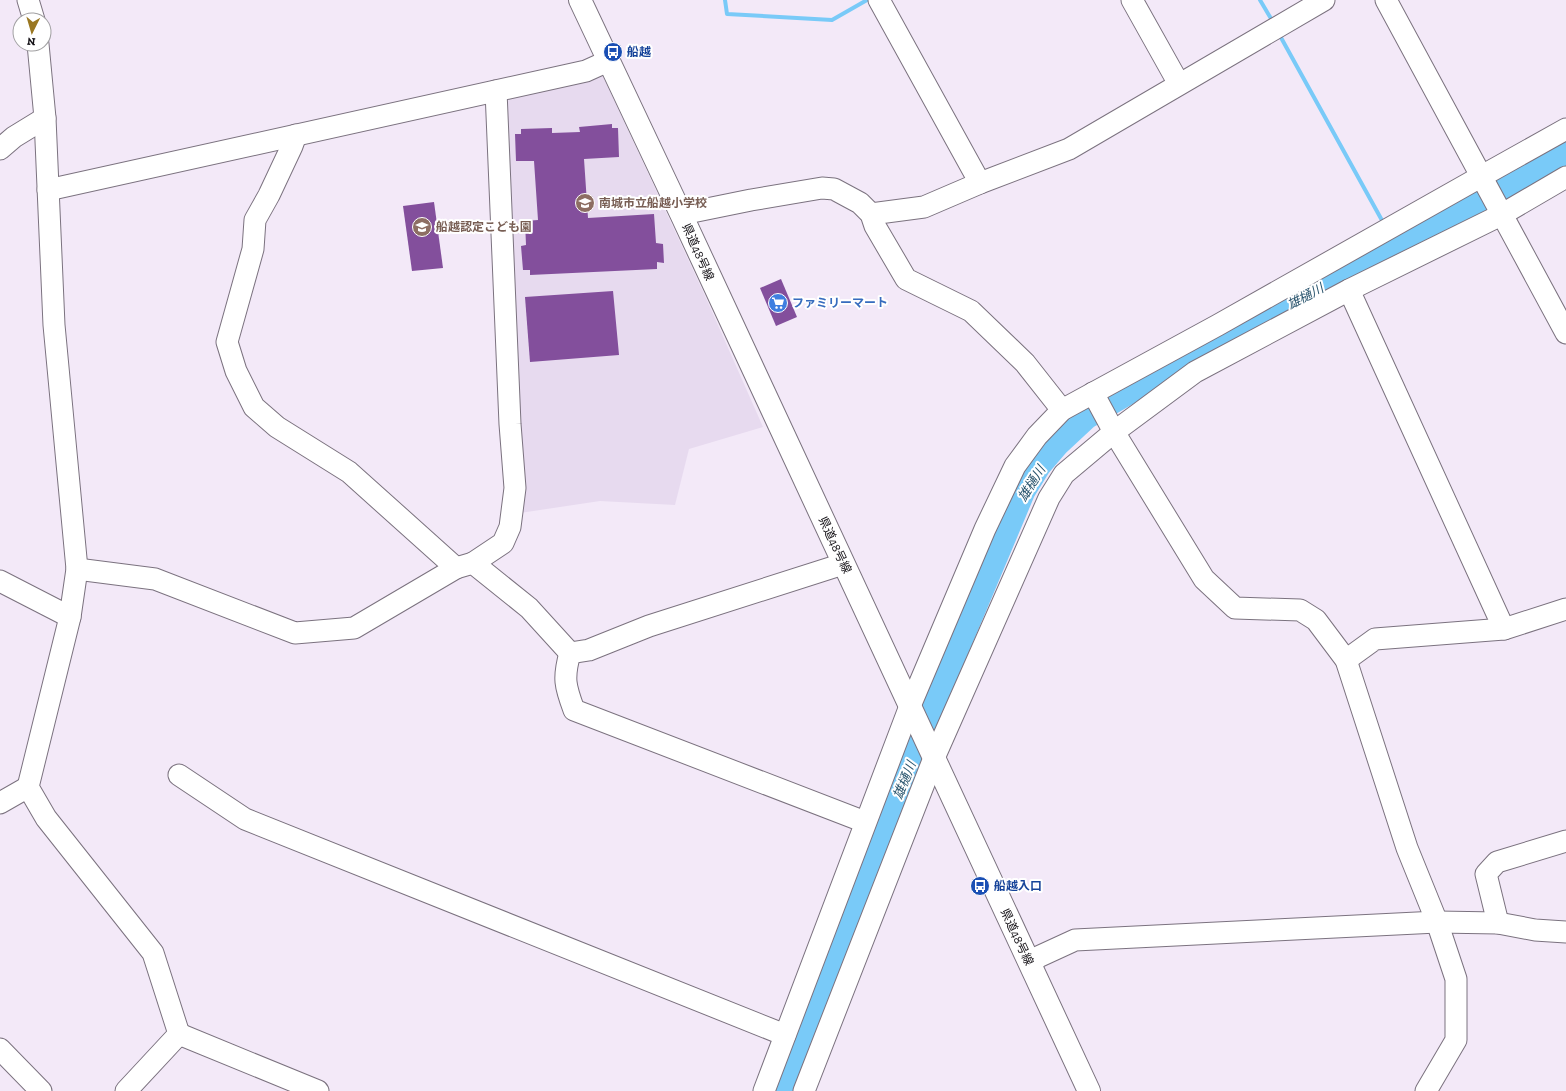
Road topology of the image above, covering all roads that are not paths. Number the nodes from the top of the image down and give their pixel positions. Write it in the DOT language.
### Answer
graph roads {
  1 [pos="28,0"];
  2 [pos="580,0"];
  3 [pos="878,0"];
  4 [pos="1132,0"];
  5 [pos="1324,0"];
  6 [pos="1386,0"];
  7 [pos="32,12"];
  8 [pos="39,52"];
  9 [pos="608,61"];
  10 [pos="1179,84"];
  11 [pos="496,91"];
  12 [pos="45,118"];
  13 [pos="1566,130"];
  14 [pos="296,135"];
  15 [pos="0,149"];
  16 [pos="1482,176"];
  17 [pos="1566,177"];
  18 [pos="980,183"];
  19 [pos="48,190"];
  20 [pos="871,214"];
  21 [pos="1501,214"];
  22 [pos="682,216"];
  23 [pos="1349,290"];
  24 [pos="1566,333"];
  25 [pos="1093,393"];
  26 [pos="1062,410"];
  27 [pos="1114,432"];
  28 [pos="843,564"];
  29 [pos="464,566"];
  30 [pos="78,569"];
  31 [pos="0,581"];
  32 [pos="1566,609"];
  33 [pos="70,617"];
  34 [pos="1504,629"];
  35 [pos="570,653"];
  36 [pos="1346,660"];
  37 [pos="912,711"];
  38 [pos="931,753"];
  39 [pos="179,775"];
  40 [pos="28,786"];
  41 [pos="0,803"];
  42 [pos="865,822"];
  43 [pos="1566,841"];
  44 [pos="1437,922"];
  45 [pos="1498,923"];
  46 [pos="1566,932"];
  47 [pos="1030,964"];
  48 [pos="179,1034"];
  49 [pos="785,1035"];
  50 [pos="0,1049"];
  51 [pos="41,1091"];
  52 [pos="126,1091"];
  53 [pos="318,1091"];
  54 [pos="764,1091"];
  55 [pos="804,1091"];
  56 [pos="1089,1091"];
  57 [pos="1426,1091"];
  1 -- 7 [label="street"];
  2 -- 9 [label="main road, 県道48号線"];
  3 -- 18 [label="street"];
  4 -- 10 [label="street"];
  5 -- 10 [label="street"];
  6 -- 16 [label="street"];
  8 -- 12 [label="street"];
  9 -- 11 [label="street"];
  9 -- 22 [label="main road, 県道48号線"];
  10 -- 18 [label="street"];
  11 -- 14 [label="street"];
  11 -- 29 [label="street"];
  12 -- 15 [label="street"];
  12 -- 19 [label="street"];
  13 -- 16 [label="street"];
  14 -- 19 [label="street"];
  14 -- 29 [label="street"];
  16 -- 21 [label="street"];
  16 -- 25 [label="street"];
  17 -- 21 [label="street"];
  18 -- 20 [label="street"];
  19 -- 30 [label="street"];
  20 -- 22 [label="street"];
  20 -- 26 [label="street"];
  21 -- 23 [label="street"];
  21 -- 24 [label="street"];
  22 -- 28 [label="main road, 県道48号線"];
  23 -- 27 [label="street"];
  23 -- 34 [label="street"];
  25 -- 26 [label="street"];
  25 -- 27 [label="street"];
  26 -- 37 [label="street"];
  27 -- 36 [label="street"];
  27 -- 38 [label="street"];
  28 -- 35 [label="street"];
  28 -- 37 [label="main road, 県道48号線"];
  29 -- 30 [label="street"];
  29 -- 35 [label="street"];
  30 -- 33 [label="street"];
  31 -- 33 [label="street"];
  32 -- 34 [label="street"];
  33 -- 40 [label="street"];
  34 -- 36 [label="street"];
  35 -- 42 [label="street"];
  36 -- 44 [label="street"];
  37 -- 38 [label="main road, 県道48号線"];
  37 -- 42 [label="street"];
  38 -- 47 [label="main road, 県道48号線"];
  38 -- 55 [label="street"];
  39 -- 49 [label="street"];
  40 -- 41 [label="street"];
  40 -- 48 [label="street"];
  42 -- 49 [label="street"];
  43 -- 45 [label="street"];
  44 -- 45 [label="street"];
  44 -- 47 [label="street"];
  44 -- 57 [label="street"];
  45 -- 46 [label="street"];
  47 -- 56 [label="main road, 県道48号線"];
  48 -- 52 [label="street"];
  48 -- 53 [label="street"];
  49 -- 54 [label="street"];
  50 -- 51 [label="street"];
}
